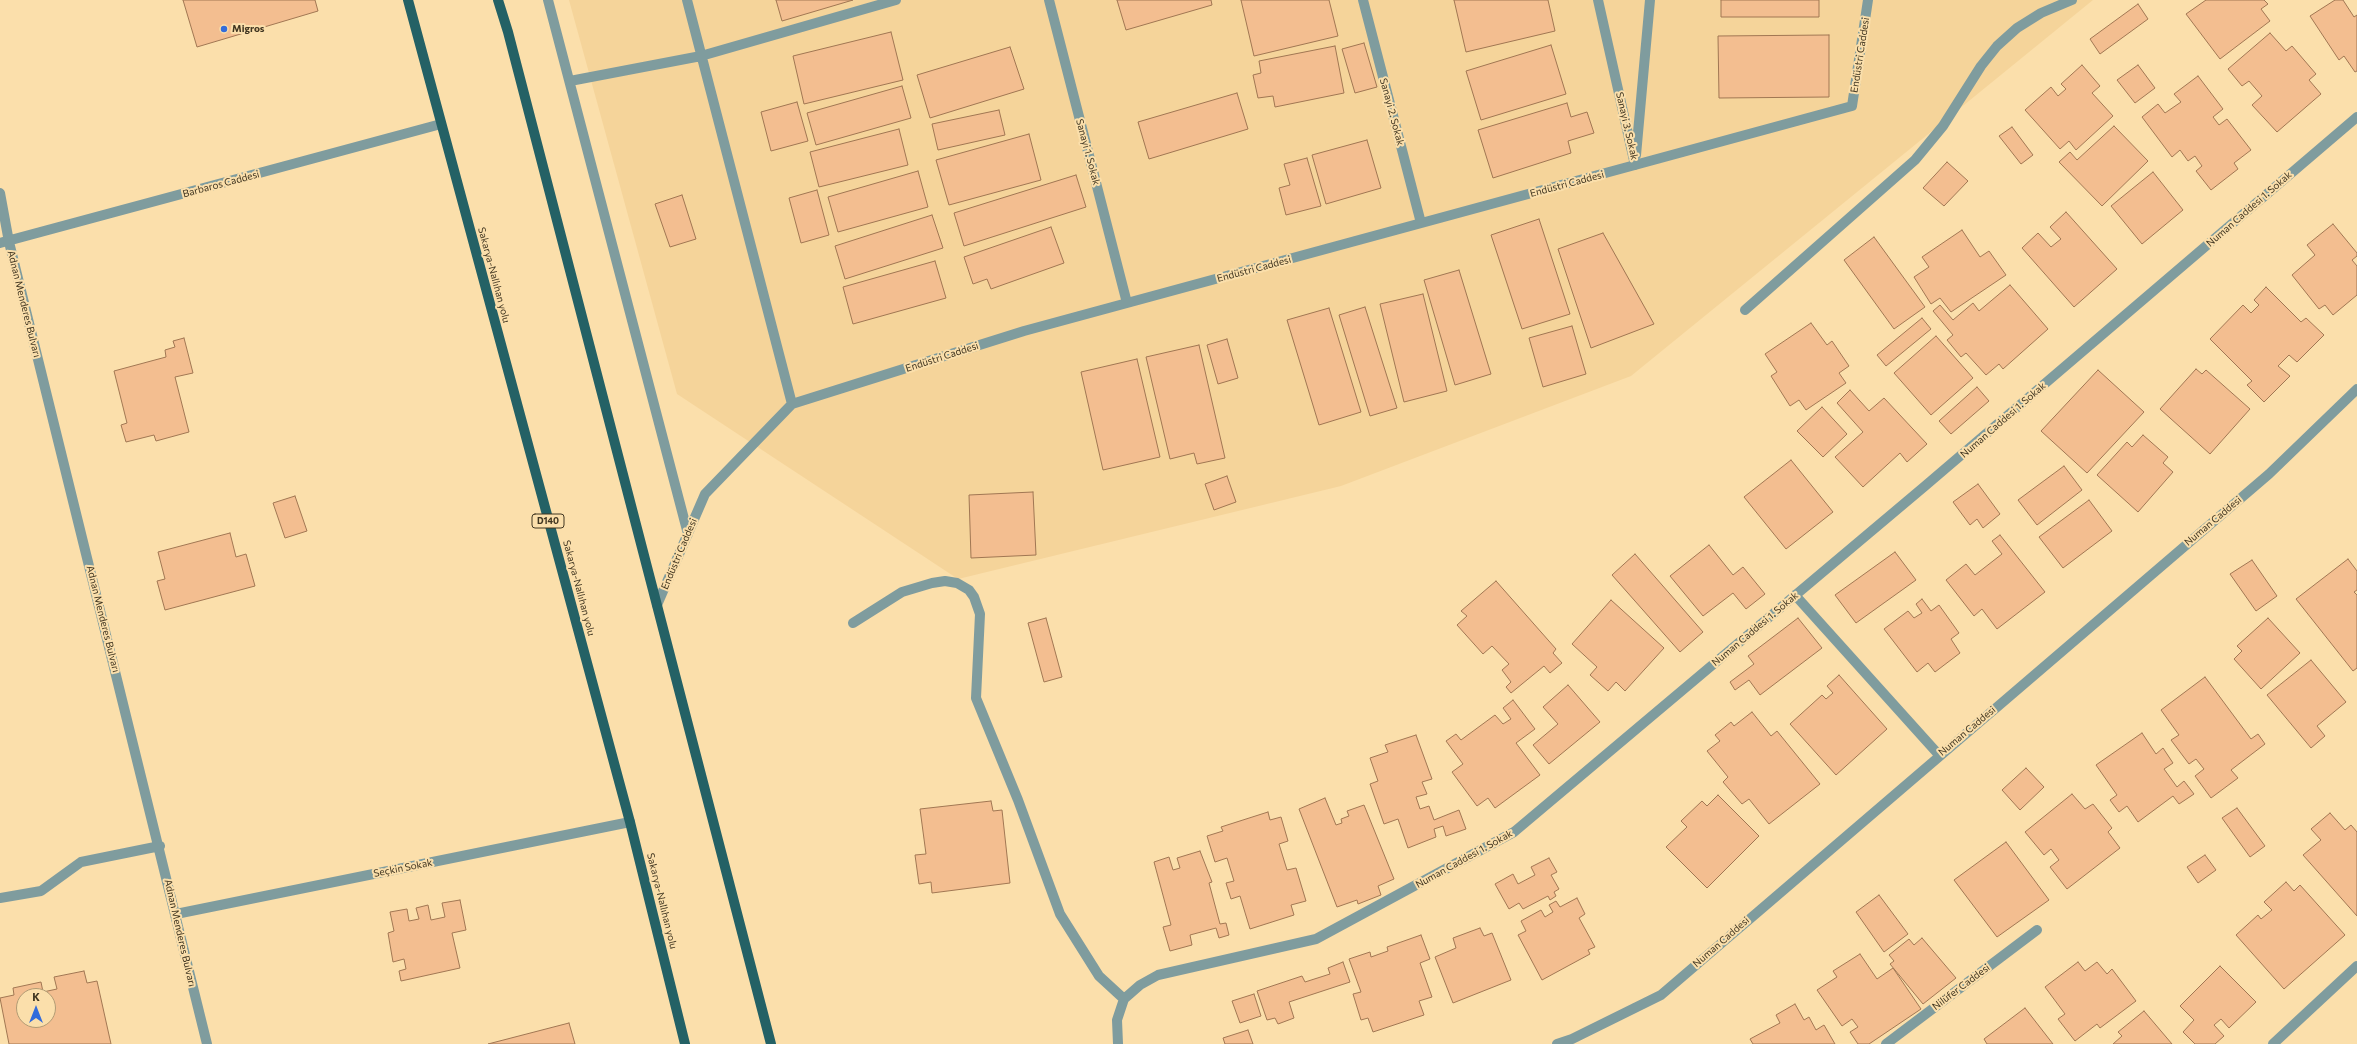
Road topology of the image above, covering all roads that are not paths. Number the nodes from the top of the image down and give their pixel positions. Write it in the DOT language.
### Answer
graph roads {
  1 [pos="408,0"];
  2 [pos="498,0"];
  3 [pos="548,0"];
  4 [pos="687,0"];
  5 [pos="896,0"];
  6 [pos="1049,0"];
  7 [pos="1363,0"];
  8 [pos="1598,0"];
  9 [pos="1650,0"];
  10 [pos="1868,0"];
  11 [pos="2072,0"];
  12 [pos="701,56"];
  13 [pos="570,81"];
  14 [pos="2357,117"];
  15 [pos="441,124"];
  16 [pos="1635,165"];
  17 [pos="0,193"];
  18 [pos="1421,223"];
  19 [pos="4,242"];
  20 [pos="1127,303"];
  21 [pos="1745,310"];
  22 [pos="2357,389"];
  23 [pos="792,404"];
  24 [pos="688,534"];
  25 [pos="1795,595"];
  26 [pos="657,605"];
  27 [pos="853,623"];
  28 [pos="1938,756"];
  29 [pos="630,822"];
  30 [pos="160,846"];
  31 [pos="0,898"];
  32 [pos="176,914"];
  33 [pos="2037,930"];
  34 [pos="2357,966"];
  35 [pos="1124,999"];
  36 [pos="207,1044"];
  37 [pos="685,1044"];
  38 [pos="771,1044"];
  39 [pos="1118,1044"];
  40 [pos="1557,1044"];
  41 [pos="1886,1044"];
  42 [pos="2273,1044"];
  1 -- 15 [label="main road, Sakarya-Nallıhan yolu / D140"];
  2 -- 26 [label="main road"];
  3 -- 13 [label="street"];
  4 -- 12 [label="street"];
  5 -- 12 [label="street"];
  6 -- 20 [label="street, Sanayi 1. Sokak"];
  7 -- 18 [label="street, Sanayi 2. Sokak"];
  8 -- 16 [label="street, Sanayi 3. Sokak"];
  9 -- 16 [label="street, Sanayi 3. Sokak"];
  10 -- 16 [label="street, Endüstri Caddesi"];
  11 -- 21 [label="street"];
  12 -- 13 [label="street"];
  12 -- 23 [label="street"];
  13 -- 24 [label="street"];
  14 -- 25 [label="street, Numan Caddesi 1. Sokak"];
  15 -- 19 [label="street, Barbaros Caddesi"];
  15 -- 29 [label="main road, Sakarya-Nallıhan yolu / D140"];
  16 -- 18 [label="street, Endüstri Caddesi"];
  17 -- 19 [label="street, Adnan Menderes Bulvarı"];
  18 -- 20 [label="street, Endüstri Caddesi"];
  19 -- 30 [label="street, Adnan Menderes Bulvarı"];
  20 -- 23 [label="street, Endüstri Caddesi"];
  22 -- 28 [label="street, Numan Caddesi"];
  23 -- 24 [label="street, Endüstri Caddesi"];
  24 -- 26 [label="street, Endüstri Caddesi"];
  25 -- 28 [label="street"];
  25 -- 35 [label="street, Numan Caddesi 1. Sokak"];
  26 -- 38 [label="main road"];
  27 -- 35 [label="street"];
  28 -- 40 [label="street, Numan Caddesi"];
  29 -- 32 [label="street, Seçkin Sokak"];
  29 -- 37 [label="main road, Sakarya-Nallıhan yolu / D140"];
  30 -- 31 [label="street"];
  30 -- 32 [label="street, Adnan Menderes Bulvarı"];
  32 -- 36 [label="street, Adnan Menderes Bulvarı"];
  33 -- 41 [label="street, Nilüfer Caddesi"];
  34 -- 42 [label="street"];
  35 -- 39 [label="street"];
}
